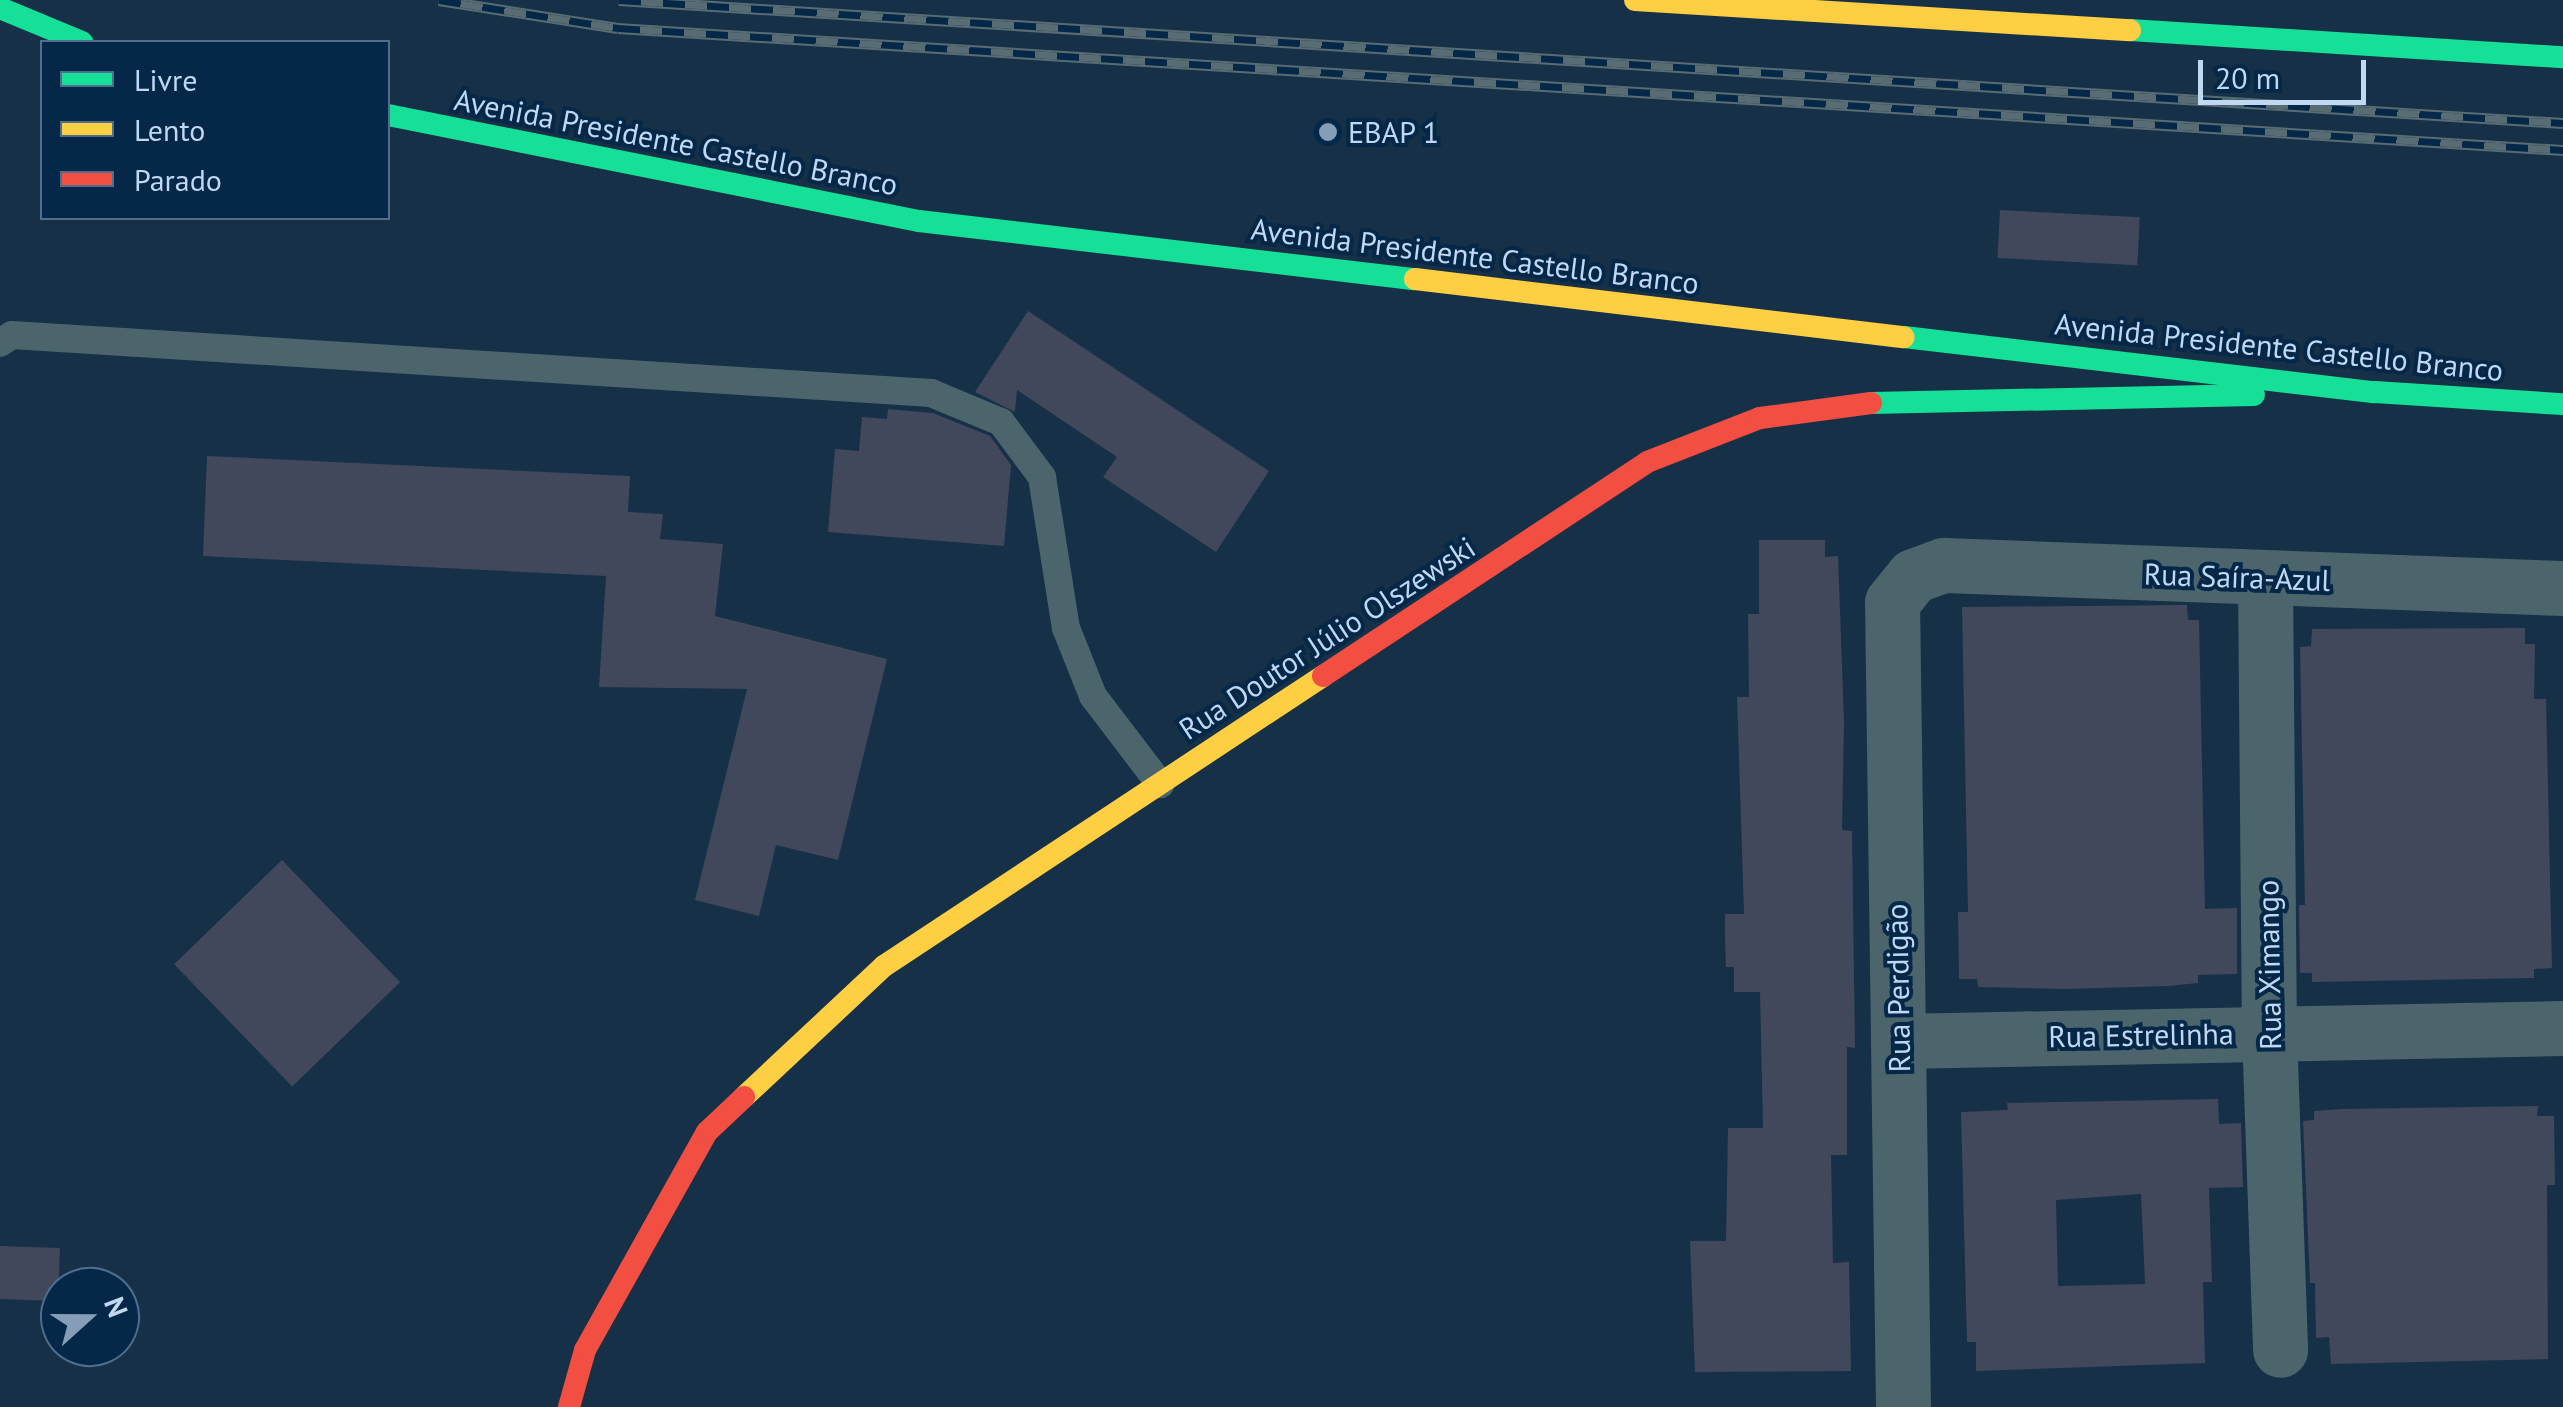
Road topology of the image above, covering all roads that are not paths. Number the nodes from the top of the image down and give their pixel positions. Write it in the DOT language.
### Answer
graph roads {
  1 [pos="1635,0"];
  2 [pos="0,8"];
  3 [pos="77,40"];
  4 [pos="2563,58"];
  5 [pos="390,115"];
  6 [pos="0,343"];
  7 [pos="2375,392"];
  8 [pos="2563,404"];
  9 [pos="1912,576"];
  10 [pos="2265,579"];
  11 [pos="2563,588"];
  12 [pos="1160,784"];
  13 [pos="2563,1028"];
  14 [pos="2269,1032"];
  15 [pos="1899,1040"];
  16 [pos="2280,1350"];
  17 [pos="569,1407"];
  18 [pos="1902,1407"];
  1 -- 4 [label="main road"];
  2 -- 3 [label="main road"];
  5 -- 7 [label="main road, Avenida Presidente Castello Branco"];
  6 -- 12 [label="lane"];
  7 -- 8 [label="main road, Avenida Presidente Castello Branco"];
  7 -- 12 [label="main road, Rua Doutor Júlio Olszewski"];
  9 -- 10 [label="street, Rua Saíra-Azul"];
  9 -- 15 [label="street, Rua Perdigão"];
  10 -- 11 [label="street, Rua Saíra-Azul"];
  10 -- 14 [label="street, Rua Ximango"];
  12 -- 17 [label="main road, Rua Doutor Júlio Olszewski"];
  13 -- 14 [label="street, Rua Estrelinha"];
  14 -- 15 [label="street, Rua Estrelinha"];
  14 -- 16 [label="street, Rua Ximango"];
  15 -- 18 [label="street, Rua Perdigão"];
}
